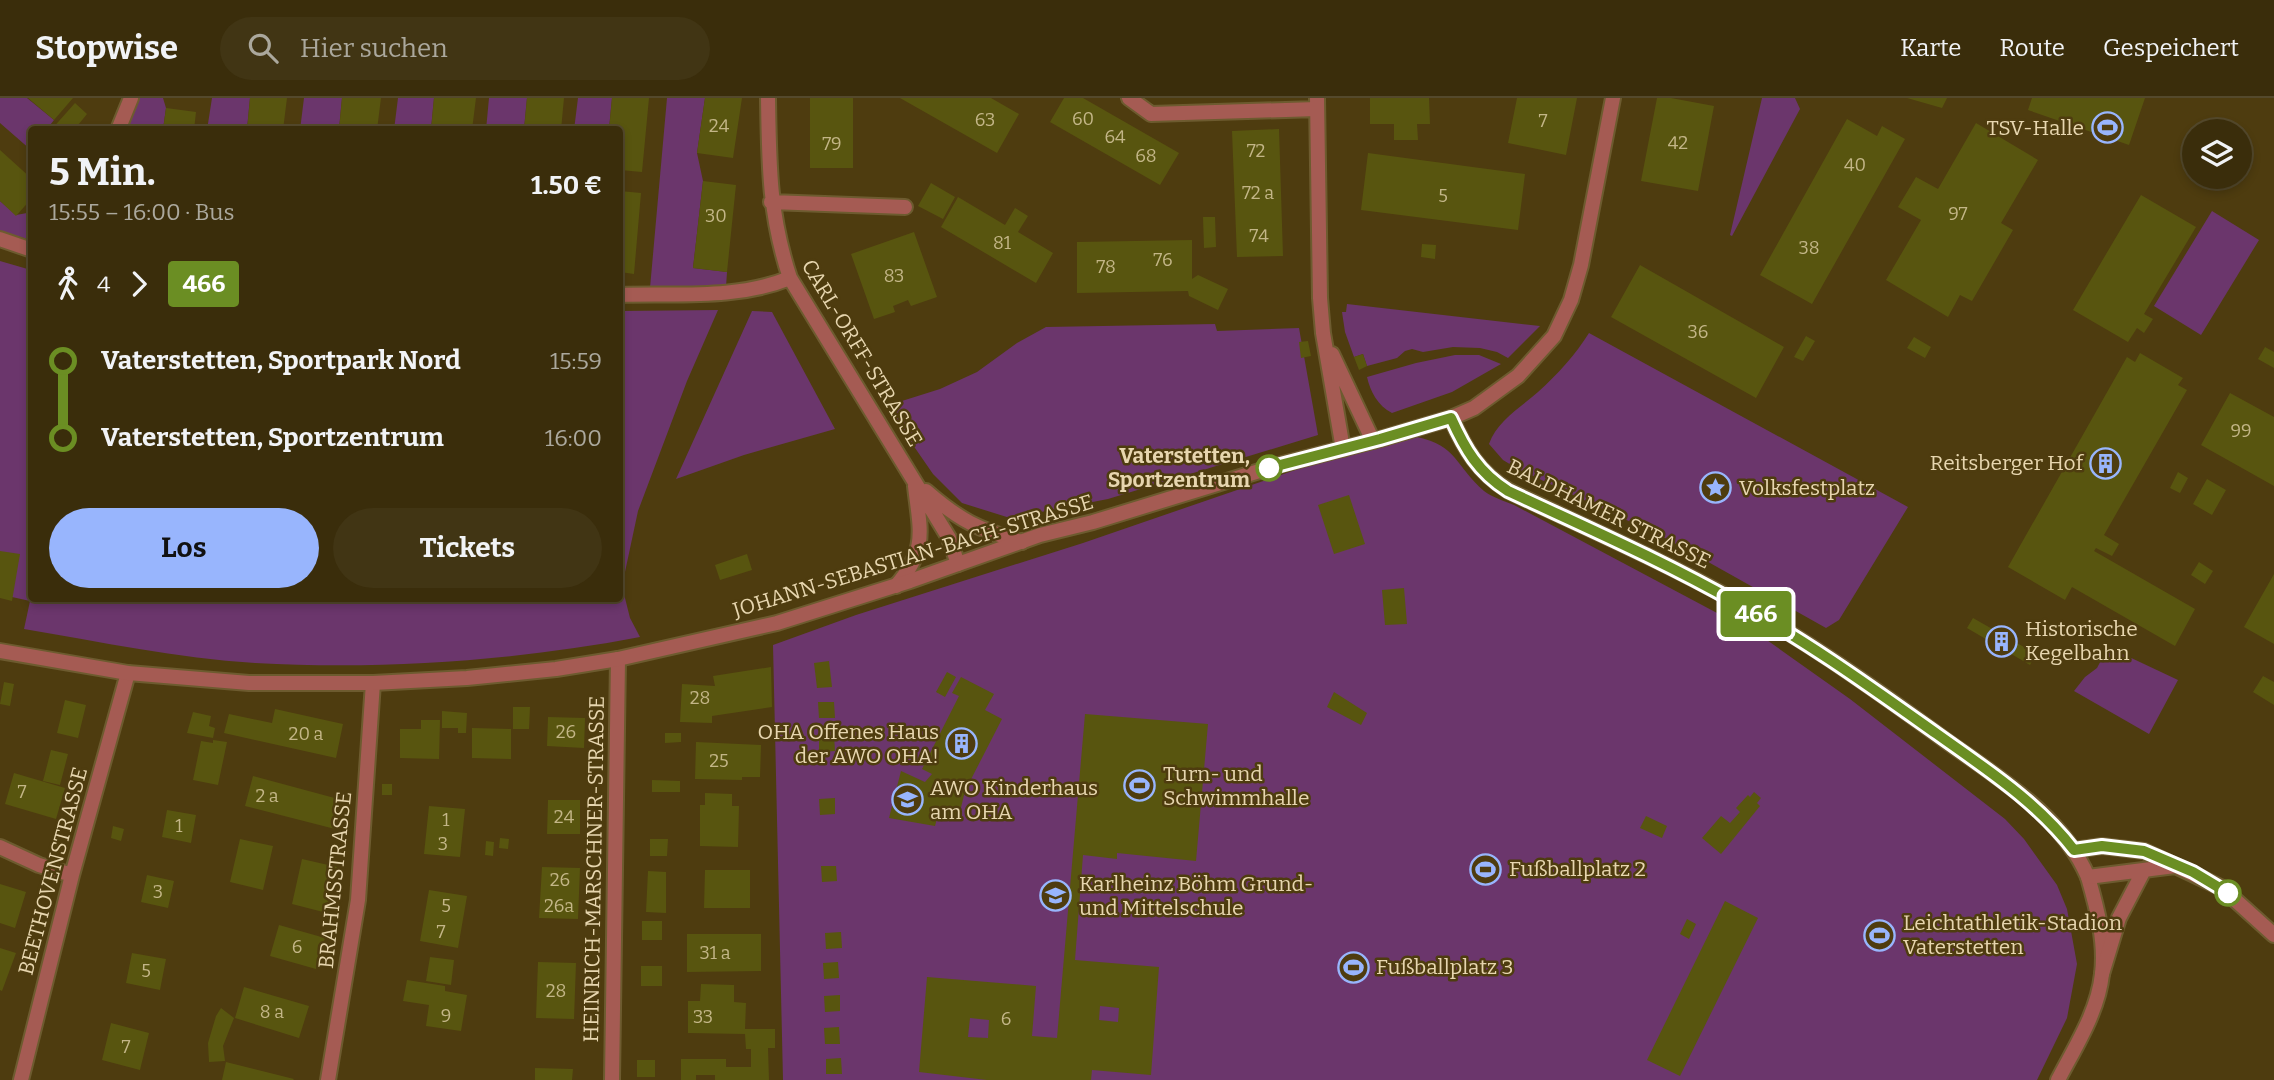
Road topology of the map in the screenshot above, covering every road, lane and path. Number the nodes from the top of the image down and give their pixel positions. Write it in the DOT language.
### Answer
graph roads {
  1 [pos="131,98"];
  2 [pos="768,98"];
  3 [pos="1129,98"];
  4 [pos="1613,98"];
  5 [pos="1317,104"];
  6 [pos="120,126"];
  7 [pos="771,202"];
  8 [pos="905,207"];
  9 [pos="0,239"];
  10 [pos="28,249"];
  11 [pos="790,278"];
  12 [pos="623,295"];
  13 [pos="1323,333"];
  14 [pos="1451,418"];
  15 [pos="1373,441"];
  16 [pos="1343,449"];
  17 [pos="914,481"];
  18 [pos="1022,542"];
  19 [pos="958,564"];
  20 [pos="896,586"];
  21 [pos="0,651"];
  22 [pos="618,659"];
  23 [pos="128,673"];
  24 [pos="373,683"];
  25 [pos="0,847"];
  26 [pos="2074,850"];
  27 [pos="2175,866"];
  28 [pos="2143,872"];
  29 [pos="72,875"];
  30 [pos="2088,877"];
  31 [pos="2274,935"];
  32 [pos="2102,974"];
  33 [pos="21,1080"];
  34 [pos="328,1080"];
  35 [pos="612,1080"];
  36 [pos="2058,1080"];
  1 -- 6 [label="street"];
  2 -- 7 [label="street, CARL-ORFF-STRASSE"];
  3 -- 5 [label="street"];
  4 -- 14 [label="street, JOHANN-SEBASTIAN-BACH-STRASSE"];
  5 -- 13 [label="street"];
  7 -- 8 [label="street"];
  7 -- 11 [label="street, CARL-ORFF-STRASSE"];
  9 -- 10 [label="street"];
  11 -- 12 [label="street"];
  11 -- 17 [label="street, CARL-ORFF-STRASSE"];
  13 -- 15 [label="street"];
  13 -- 16 [label="street"];
  14 -- 15 [label="street, JOHANN-SEBASTIAN-BACH-STRASSE"];
  14 -- 26 [label="street, BALDHAMER STRASSE"];
  15 -- 16 [label="street, JOHANN-SEBASTIAN-BACH-STRASSE"];
  16 -- 18 [label="street, JOHANN-SEBASTIAN-BACH-STRASSE"];
  17 -- 18 [label="street, CARL-ORFF-STRASSE"];
  17 -- 19 [label="street, CARL-ORFF-STRASSE"];
  17 -- 20 [label="street, CARL-ORFF-STRASSE"];
  18 -- 19 [label="street, JOHANN-SEBASTIAN-BACH-STRASSE"];
  19 -- 20 [label="street, JOHANN-SEBASTIAN-BACH-STRASSE"];
  20 -- 22 [label="street, JOHANN-SEBASTIAN-BACH-STRASSE"];
  21 -- 23 [label="street, JOHANN-SEBASTIAN-BACH-STRASSE"];
  22 -- 24 [label="street, JOHANN-SEBASTIAN-BACH-STRASSE"];
  22 -- 35 [label="street, HEINRICH-MARSCHNER-STRASSE"];
  23 -- 24 [label="street, JOHANN-SEBASTIAN-BACH-STRASSE"];
  23 -- 29 [label="street, BEETHOVENSTRASSE"];
  24 -- 34 [label="street, BRAHMSSTRASSE"];
  25 -- 29 [label="street"];
  26 -- 27 [label="street"];
  26 -- 30 [label="street, BALDHAMER STRASSE"];
  27 -- 28 [label="street"];
  27 -- 31 [label="street"];
  28 -- 30 [label="street"];
  28 -- 32 [label="street"];
  29 -- 33 [label="street, BEETHOVENSTRASSE"];
  30 -- 32 [label="street, BALDHAMER STRASSE"];
  32 -- 36 [label="street"];
}
